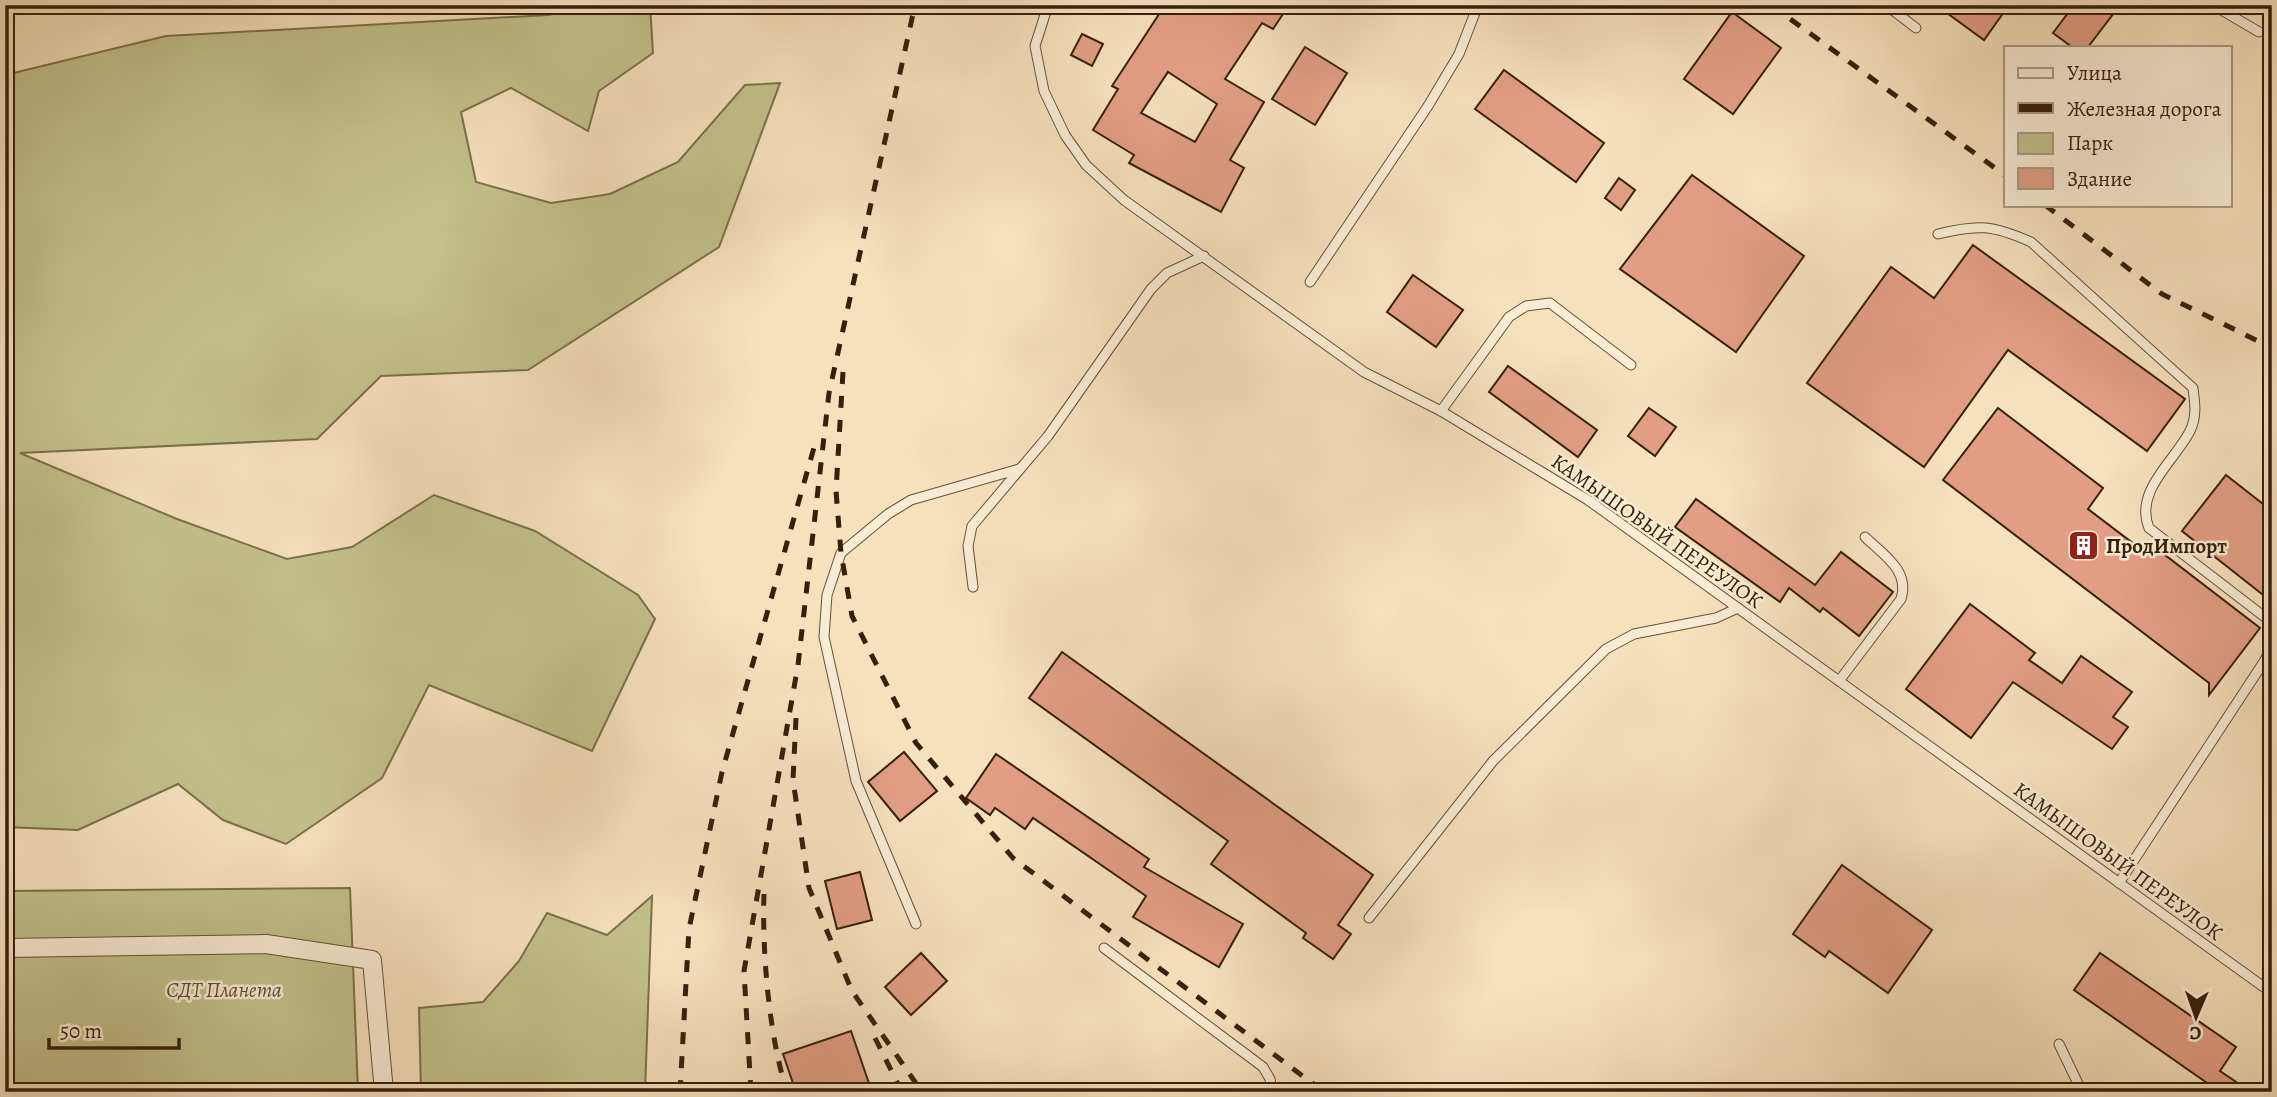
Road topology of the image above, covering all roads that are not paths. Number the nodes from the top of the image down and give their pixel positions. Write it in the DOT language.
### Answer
graph roads {
  1 [pos="1048,5"];
  2 [pos="1478,5"];
  3 [pos="1886,5"];
  4 [pos="2213,5"];
  5 [pos="1916,28"];
  6 [pos="2259,32"];
  7 [pos="1938,234"];
  8 [pos="1204,256"];
  9 [pos="1310,282"];
  10 [pos="1631,365"];
  11 [pos="1441,411"];
  12 [pos="1018,469"];
  13 [pos="1865,537"];
  14 [pos="973,587"];
  15 [pos="1738,608"];
  16 [pos="2272,630"];
  17 [pos="2272,646"];
  18 [pos="1839,681"];
  19 [pos="2119,883"];
  20 [pos="1369,918"];
  21 [pos="916,923"];
  22 [pos="5,948"];
  23 [pos="1104,948"];
  24 [pos="2272,993"];
  25 [pos="2059,1044"];
  26 [pos="384,1092"];
  27 [pos="1272,1092"];
  28 [pos="2082,1092"];
  1 -- 8 [label="lane, КАМЫШОВЫЙ ПЕРЕУЛОК"];
  2 -- 9 [label="lane"];
  3 -- 5 [label="lane"];
  4 -- 6 [label="lane"];
  7 -- 16 [label="lane"];
  8 -- 11 [label="lane, КАМЫШОВЫЙ ПЕРЕУЛОК"];
  8 -- 12 [label="lane"];
  10 -- 11 [label="lane"];
  11 -- 15 [label="lane, КАМЫШОВЫЙ ПЕРЕУЛОК"];
  12 -- 14 [label="lane"];
  12 -- 21 [label="lane"];
  13 -- 18 [label="lane"];
  15 -- 18 [label="lane, КАМЫШОВЫЙ ПЕРЕУЛОК"];
  15 -- 20 [label="lane"];
  17 -- 19 [label="lane"];
  18 -- 19 [label="lane, КАМЫШОВЫЙ ПЕРЕУЛОК"];
  19 -- 24 [label="lane, КАМЫШОВЫЙ ПЕРЕУЛОК"];
  22 -- 26 [label="street"];
  23 -- 27 [label="lane"];
  25 -- 28 [label="lane"];
}
